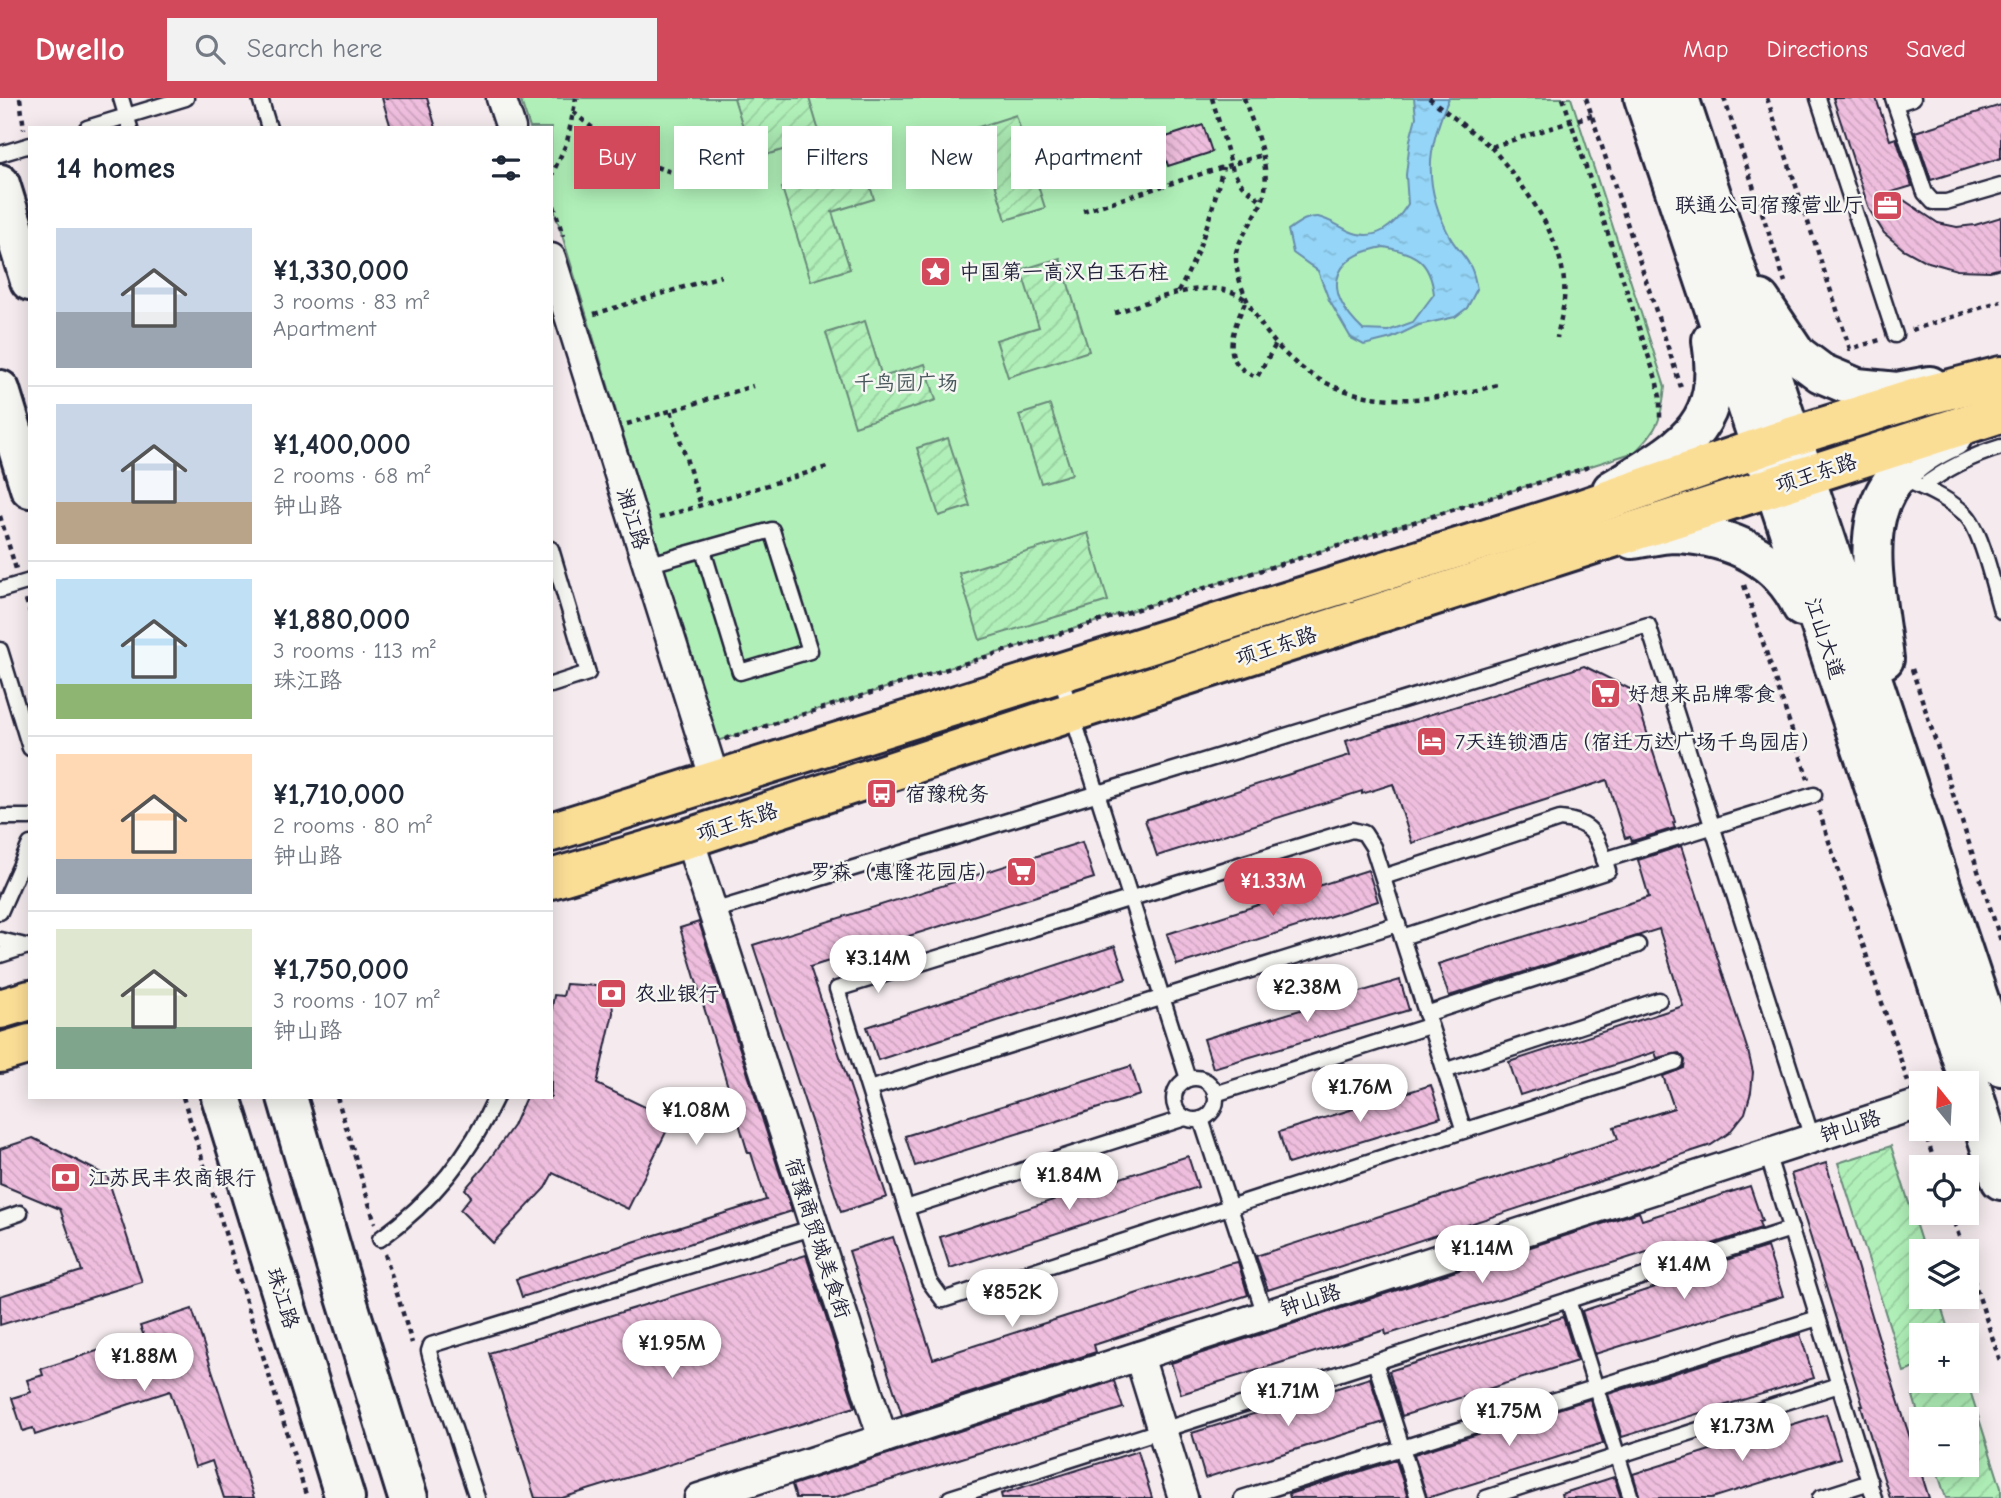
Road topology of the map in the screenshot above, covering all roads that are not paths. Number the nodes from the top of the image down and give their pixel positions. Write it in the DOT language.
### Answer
graph roads {
  1 [pos="121,98"];
  2 [pos="186,98"];
  3 [pos="260,98"];
  4 [pos="501,98"];
  5 [pos="1644,98"];
  6 [pos="1679,98"];
  7 [pos="1818,98"];
  8 [pos="1913,98"];
  9 [pos="1894,101"];
  10 [pos="128,122"];
  11 [pos="101,126"];
  12 [pos="268,126"];
  13 [pos="510,126"];
  14 [pos="28,146"];
  15 [pos="0,154"];
  16 [pos="0,184"];
  17 [pos="2001,186"];
  18 [pos="1705,233"];
  19 [pos="559,254"];
  20 [pos="28,275"];
  21 [pos="1895,335"];
  22 [pos="2001,375"];
  23 [pos="0,390"];
  24 [pos="2001,414"];
  25 [pos="1775,442"];
  26 [pos="2001,447"];
  27 [pos="28,481"];
  28 [pos="1790,482"];
  29 [pos="1910,482"];
  30 [pos="1584,528"];
  31 [pos="703,550"];
  32 [pos="553,556"];
  33 [pos="647,565"];
  34 [pos="28,582"];
  35 [pos="0,590"];
  36 [pos="2001,611"];
  37 [pos="0,650"];
  38 [pos="1059,673"];
  39 [pos="553,684"];
  40 [pos="1072,712"];
  41 [pos="28,741"];
  42 [pos="1881,755"];
  43 [pos="715,780"];
  44 [pos="1098,793"];
  45 [pos="1814,795"];
  46 [pos="0,817"];
  47 [pos="28,817"];
  48 [pos="1712,826"];
  49 [pos="553,831"];
  50 [pos="689,838"];
  51 [pos="28,849"];
  52 [pos="1604,860"];
  53 [pos="0,872"];
  54 [pos="1383,877"];
  55 [pos="15,878"];
  56 [pos="553,878"];
  57 [pos="1131,898"];
  58 [pos="713,911"];
  59 [pos="0,912"];
  60 [pos="1400,931"];
  61 [pos="0,940"];
  62 [pos="1638,945"];
  63 [pos="28,947"];
  64 [pos="0,955"];
  65 [pos="1162,997"];
  66 [pos="1659,1000"];
  67 [pos="28,1001"];
  68 [pos="0,1009"];
  69 [pos="1427,1020"];
  70 [pos="28,1045"];
  71 [pos="0,1053"];
  72 [pos="1676,1062"];
  73 [pos="1444,1071"];
  74 [pos="1188,1079"];
  75 [pos="1985,1079"];
  76 [pos="869,1089"];
  77 [pos="1215,1094"];
  78 [pos="222,1099"];
  79 [pos="288,1099"];
  80 [pos="495,1099"];
  81 [pos="1909,1115"];
  82 [pos="1185,1118"];
  83 [pos="1201,1119"];
  84 [pos="1464,1131"];
  85 [pos="1812,1138"];
  86 [pos="1767,1153"];
  87 [pos="2001,1180"];
  88 [pos="1230,1207"];
  89 [pos="906,1208"];
  90 [pos="20,1213"];
  91 [pos="0,1220"];
  92 [pos="815,1227"];
  93 [pos="1791,1229"];
  94 [pos="380,1240"];
  95 [pos="1568,1300"];
  96 [pos="1265,1315"];
  97 [pos="1818,1318"];
  98 [pos="1139,1356"];
  99 [pos="1376,1362"];
  100 [pos="1839,1385"];
  101 [pos="1596,1387"];
  102 [pos="1162,1430"];
  103 [pos="883,1439"];
  104 [pos="1402,1448"];
  105 [pos="1618,1456"];
  106 [pos="1870,1482"];
  107 [pos="345,1498"];
  108 [pos="408,1498"];
  109 [pos="477,1498"];
  110 [pos="699,1498"];
  111 [pos="950,1498"];
  112 [pos="1183,1498"];
  113 [pos="1242,1498"];
  114 [pos="1418,1498"];
  115 [pos="1486,1498"];
  116 [pos="1631,1498"];
  117 [pos="1819,1498"];
  118 [pos="1874,1498"];
  1 -- 10 [label="lane"];
  2 -- 10 [label="lane"];
  3 -- 12 [label="lane"];
  4 -- 13 [label="street"];
  5 -- 18 [label="main road, 江山大道"];
  6 -- 18 [label="main road, 江山大道"];
  7 -- 21 [label="lane"];
  8 -- 9 [label="lane"];
  9 -- 17 [label="lane"];
  10 -- 11 [label="lane"];
  14 -- 15 [label="lane"];
  16 -- 20 [label="main road"];
  18 -- 22 [label="main road"];
  18 -- 25 [label="main road, 江山大道"];
  18 -- 30 [label="main road"];
  19 -- 33 [label="street, 湘江路"];
  22 -- 25 [label="main road, 项王东路"];
  23 -- 27 [label="main road"];
  24 -- 28 [label="main road, 项王东路"];
  24 -- 29 [label="main road"];
  25 -- 28 [label="main road, 江山大道"];
  25 -- 30 [label="main road, 项王东路"];
  26 -- 29 [label="lane"];
  28 -- 30 [label="main road, 项王东路"];
  28 -- 42 [label="main road, 江山大道"];
  29 -- 36 [label="lane"];
  29 -- 42 [label="main road"];
  30 -- 38 [label="main road, 项王东路"];
  30 -- 40 [label="main road, 项王东路"];
  30 -- 42 [label="main road"];
  31 -- 31 [label="lane"];
  31 -- 33 [label="lane"];
  32 -- 39 [label="lane"];
  33 -- 43 [label="street, 湘江路"];
  34 -- 35 [label="lane"];
  37 -- 41 [label="lane"];
  38 -- 40 [label="lane"];
  38 -- 43 [label="main road, 项王东路"];
  40 -- 44 [label="lane"];
  40 -- 50 [label="main road, 项王东路"];
  42 -- 75 [label="main road, 江山大道"];
  43 -- 49 [label="main road, 项王东路"];
  44 -- 48 [label="lane"];
  44 -- 57 [label="lane"];
  44 -- 58 [label="lane"];
  45 -- 48 [label="lane"];
  46 -- 47 [label="lane"];
  48 -- 52 [label="lane"];
  48 -- 85 [label="lane"];
  50 -- 56 [label="main road, 项王东路"];
  50 -- 58 [label="street, 宿豫商贸城美食街"];
  51 -- 55 [label="lane"];
  52 -- 54 [label="lane"];
  52 -- 60 [label="lane"];
  53 -- 55 [label="lane"];
  54 -- 57 [label="lane"];
  54 -- 60 [label="lane"];
  55 -- 59 [label="lane"];
  57 -- 65 [label="lane"];
  57 -- 76 [label="lane"];
  58 -- 92 [label="street, 宿豫商贸城美食街"];
  60 -- 65 [label="lane"];
  60 -- 69 [label="lane"];
  61 -- 63 [label="lane"];
  62 -- 69 [label="lane"];
  63 -- 64 [label="lane"];
  65 -- 74 [label="lane"];
  65 -- 76 [label="lane"];
  66 -- 73 [label="lane"];
  67 -- 68 [label="main road"];
  69 -- 73 [label="lane"];
  69 -- 77 [label="lane"];
  70 -- 71 [label="main road"];
  72 -- 84 [label="lane"];
  73 -- 84 [label="lane"];
  74 -- 77 [label="lane"];
  74 -- 82 [label="lane"];
  75 -- 87 [label="main road, 江山大道"];
  76 -- 89 [label="lane"];
  77 -- 83 [label="lane"];
  78 -- 107 [label="main road, 珠江路"];
  79 -- 108 [label="main road"];
  80 -- 94 [label="lane"];
  81 -- 85 [label="street, 钟山路"];
  82 -- 83 [label="lane"];
  82 -- 89 [label="lane"];
  83 -- 88 [label="lane"];
  84 -- 88 [label="lane"];
  85 -- 86 [label="street, 钟山路"];
  86 -- 93 [label="lane"];
  86 -- 96 [label="street, 钟山路"];
  88 -- 89 [label="lane"];
  88 -- 96 [label="lane"];
  90 -- 91 [label="lane"];
  92 -- 103 [label="street, 宿豫商贸城美食街"];
  92 -- 109 [label="lane"];
  93 -- 95 [label="lane"];
  93 -- 97 [label="lane"];
  95 -- 99 [label="lane"];
  95 -- 101 [label="lane"];
  96 -- 98 [label="street, 钟山路"];
  97 -- 100 [label="lane"];
  97 -- 101 [label="lane"];
  98 -- 102 [label="street"];
  98 -- 103 [label="street, 钟山路"];
  99 -- 102 [label="lane"];
  99 -- 104 [label="lane"];
  100 -- 105 [label="lane"];
  100 -- 106 [label="lane"];
  101 -- 104 [label="lane"];
  101 -- 105 [label="lane"];
  102 -- 111 [label="lane"];
  102 -- 112 [label="street"];
  103 -- 110 [label="street, 钟山路"];
  104 -- 113 [label="lane"];
  104 -- 114 [label="lane"];
  105 -- 115 [label="lane"];
  105 -- 116 [label="lane"];
  106 -- 117 [label="lane"];
  106 -- 118 [label="lane"];
}
